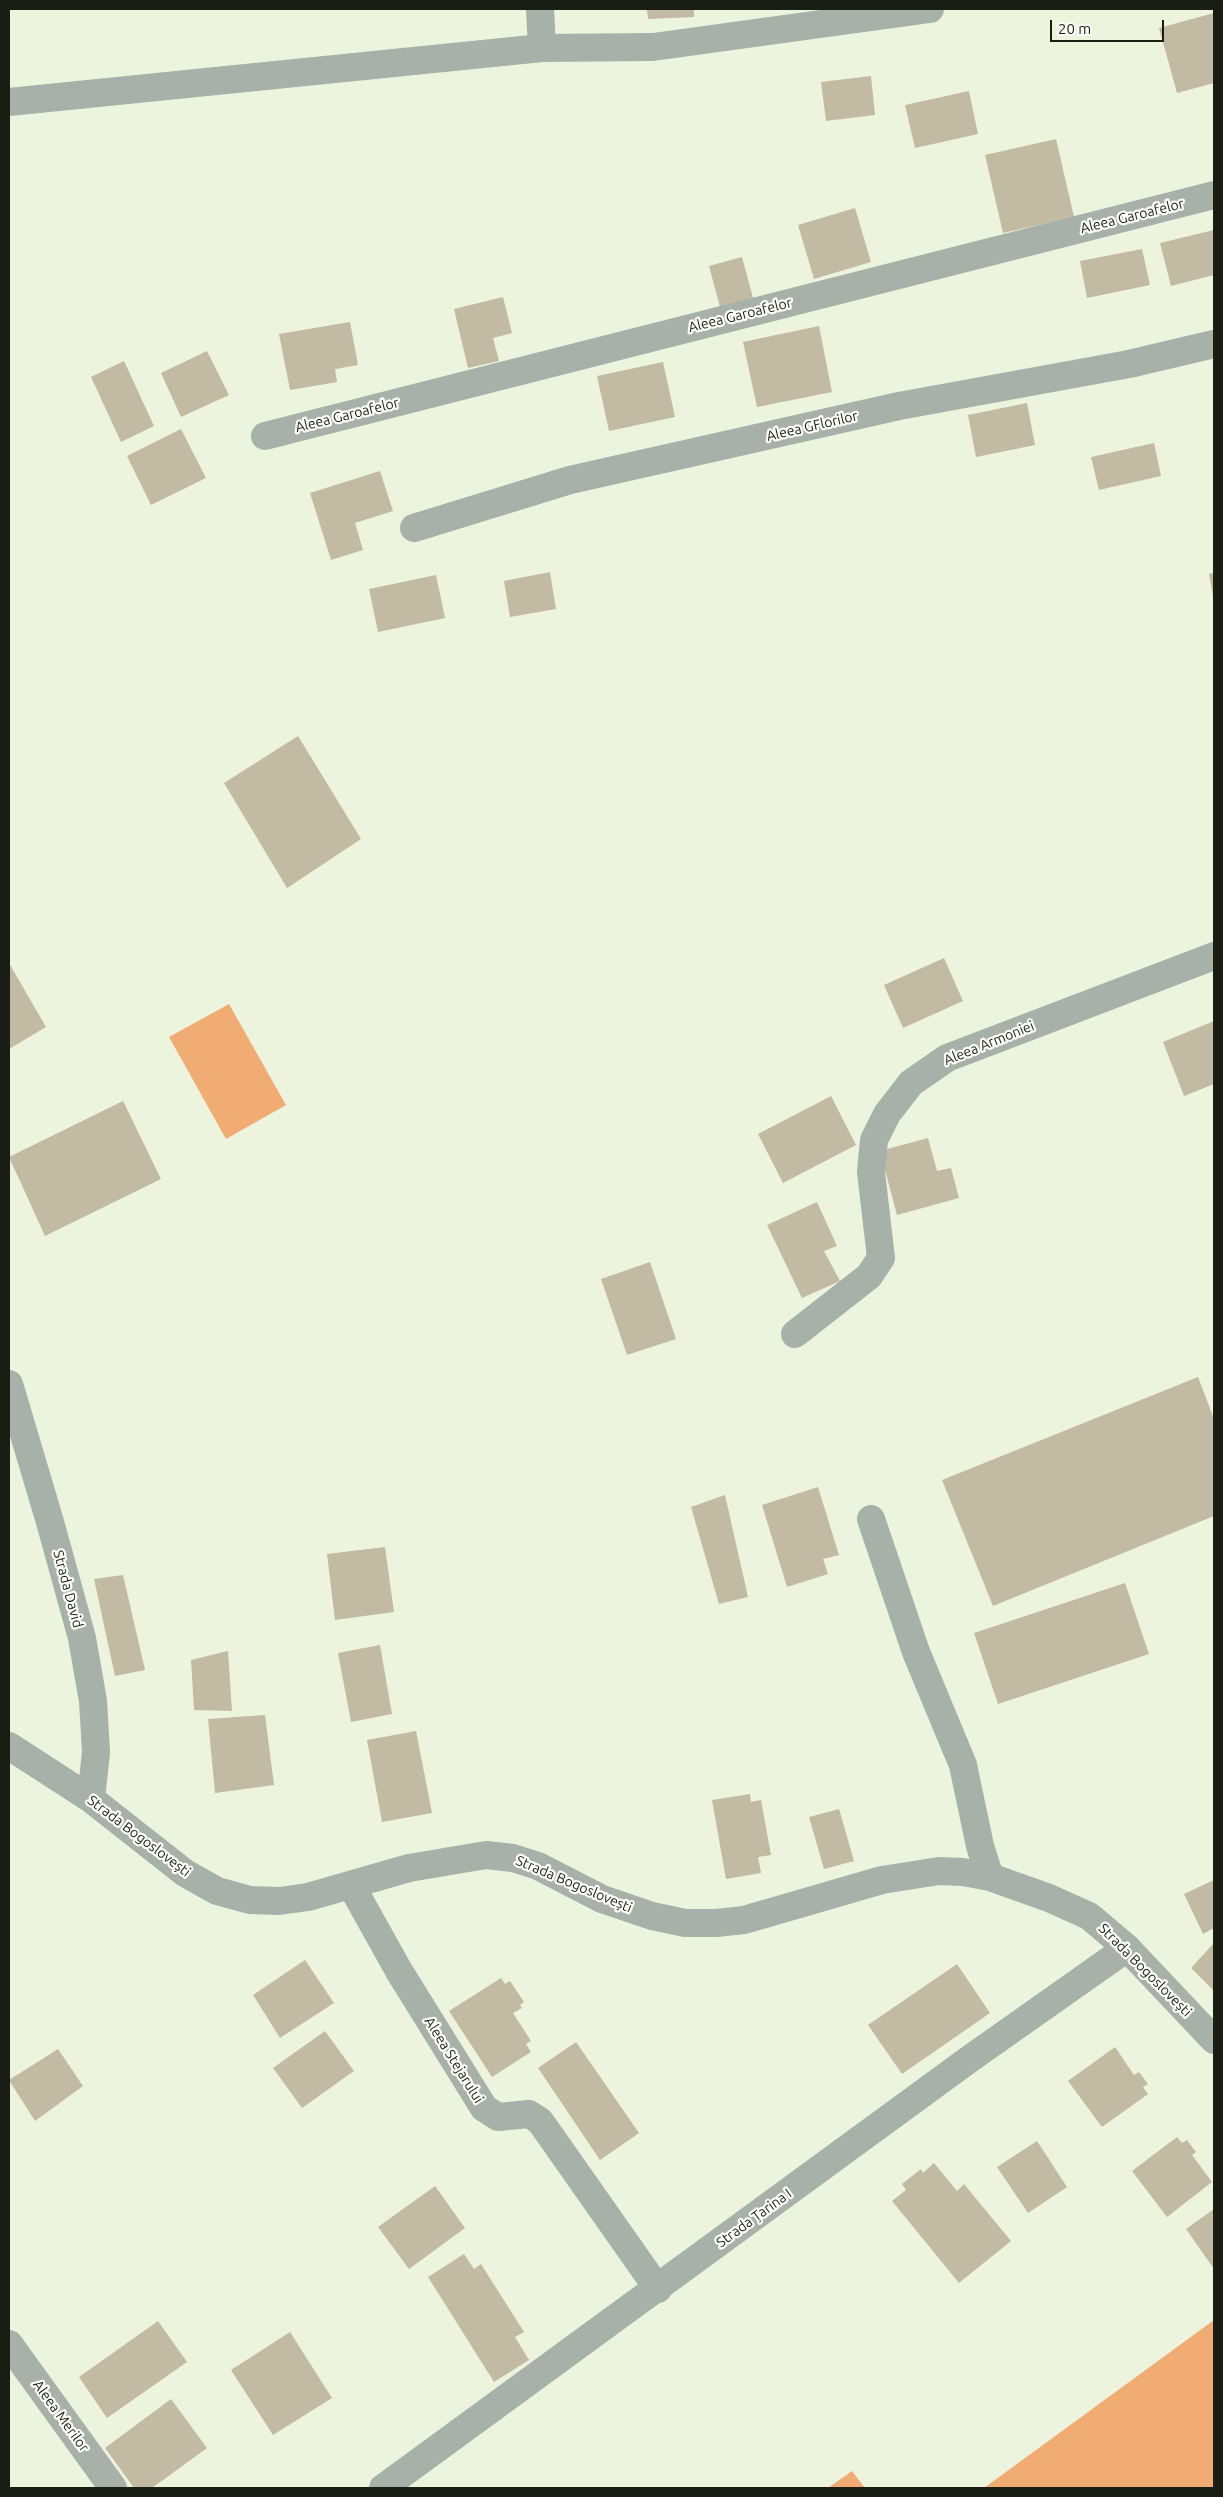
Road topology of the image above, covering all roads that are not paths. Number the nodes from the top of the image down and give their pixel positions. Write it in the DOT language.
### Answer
graph roads {
  1 [pos="540,9"];
  2 [pos="930,9"];
  3 [pos="542,48"];
  4 [pos="9,102"];
  5 [pos="1214,195"];
  6 [pos="1214,344"];
  7 [pos="265,436"];
  8 [pos="414,528"];
  9 [pos="1214,956"];
  10 [pos="795,1334"];
  11 [pos="9,1384"];
  12 [pos="871,1519"];
  13 [pos="9,1746"];
  14 [pos="91,1799"];
  15 [pos="990,1877"];
  16 [pos="351,1884"];
  17 [pos="1127,1948"];
  18 [pos="1214,2040"];
  19 [pos="658,2289"];
  20 [pos="9,2344"];
  21 [pos="113,2488"];
  22 [pos="383,2488"];
  1 -- 3 [label="street"];
  2 -- 3 [label="street"];
  3 -- 4 [label="street"];
  5 -- 7 [label="street, Aleea Garoafelor"];
  6 -- 8 [label="street, Aleea GFlorilor"];
  9 -- 10 [label="street, Aleea Armoniei"];
  11 -- 14 [label="street, Strada David"];
  12 -- 15 [label="street"];
  13 -- 14 [label="street, Strada Bogoslovești"];
  14 -- 16 [label="street, Strada Bogoslovești"];
  15 -- 16 [label="street, Strada Bogoslovești"];
  15 -- 17 [label="street, Strada Bogoslovești"];
  16 -- 19 [label="street, Aleea Stejarului"];
  17 -- 18 [label="street, Strada Bogoslovești"];
  17 -- 19 [label="street, Strada Țarina I"];
  19 -- 22 [label="street, Strada Țarina I"];
  20 -- 21 [label="street, Aleea Merilor"];
}
